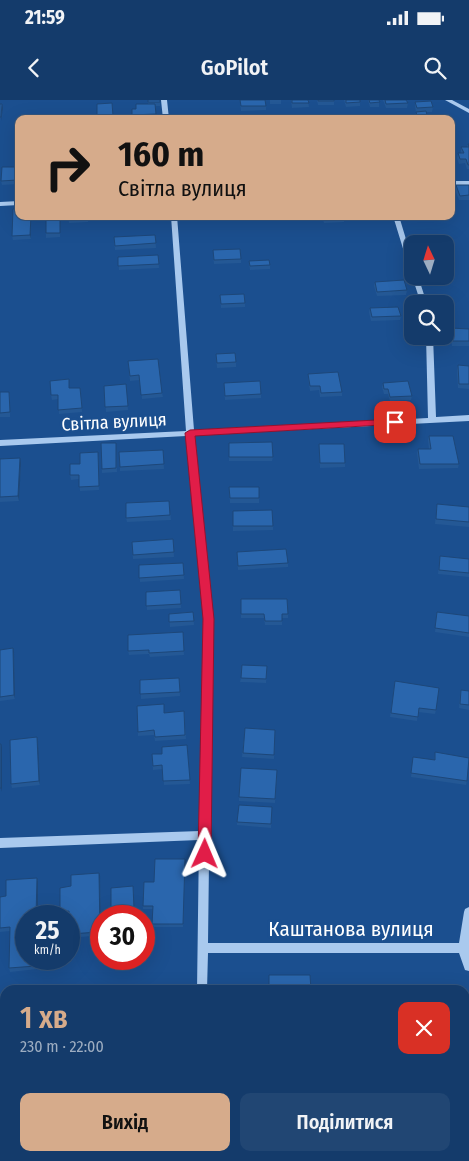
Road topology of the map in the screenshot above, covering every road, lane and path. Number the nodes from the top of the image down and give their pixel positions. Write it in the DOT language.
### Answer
graph roads {
  1 [pos="164,100"];
  2 [pos="448,100"];
  3 [pos="469,111"];
  4 [pos="166,115"];
  5 [pos="455,183"];
  6 [pos="469,183"];
  7 [pos="15,203"];
  8 [pos="0,204"];
  9 [pos="174,220"];
  10 [pos="397,220"];
  11 [pos="404,242"];
  12 [pos="429,345"];
  13 [pos="469,418"];
  14 [pos="432,420"];
  15 [pos="190,433"];
  16 [pos="0,443"];
  17 [pos="205,835"];
  18 [pos="0,843"];
  19 [pos="469,912"];
  20 [pos="202,948"];
  21 [pos="463,948"];
  22 [pos="469,966"];
  23 [pos="202,985"];
  1 -- 4 [label="street"];
  2 -- 3 [label="street"];
  5 -- 6 [label="street"];
  7 -- 8 [label="street"];
  9 -- 15 [label="street"];
  10 -- 11 [label="street"];
  12 -- 14 [label="street"];
  13 -- 14 [label="street, Світла вулиця"];
  14 -- 15 [label="street, Світла вулиця"];
  15 -- 16 [label="street, Світла вулиця"];
  15 -- 17 [label="street"];
  17 -- 18 [label="street"];
  17 -- 20 [label="street"];
  19 -- 21 [label="street"];
  20 -- 21 [label="street, Каштанова вулиця"];
  20 -- 23 [label="street"];
  21 -- 22 [label="street"];
}
